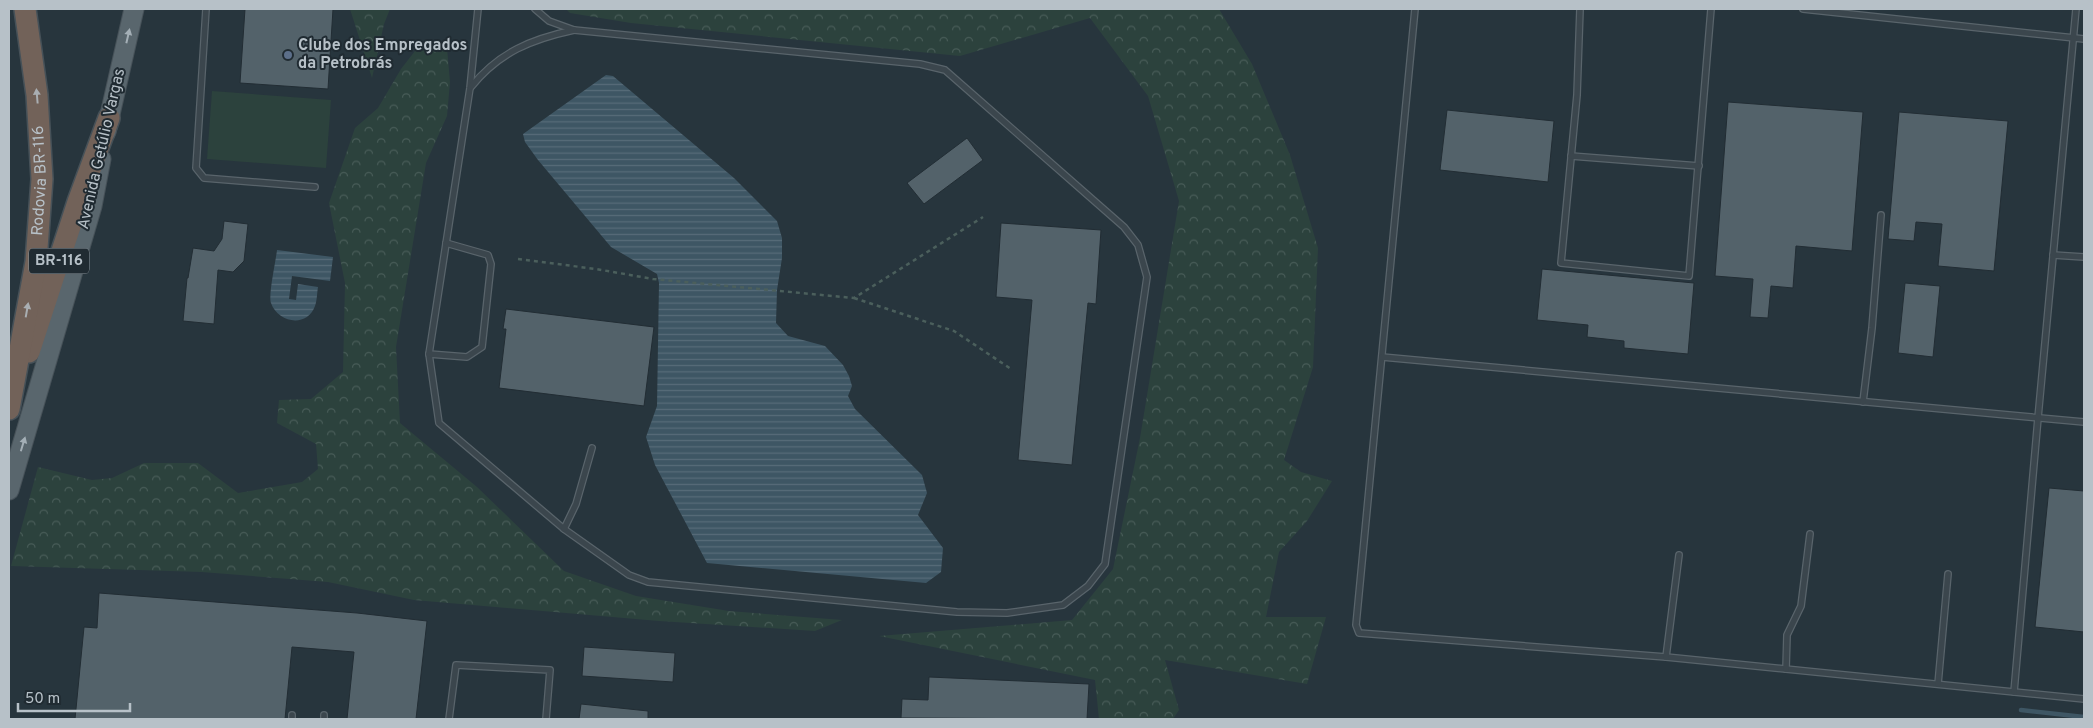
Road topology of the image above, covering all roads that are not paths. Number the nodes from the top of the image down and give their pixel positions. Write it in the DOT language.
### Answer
graph roads {
  1 [pos="24,9"];
  2 [pos="134,9"];
  3 [pos="206,9"];
  4 [pos="478,9"];
  5 [pos="535,9"];
  6 [pos="1415,9"];
  7 [pos="1580,9"];
  8 [pos="1711,9"];
  9 [pos="1803,9"];
  10 [pos="2076,9"];
  11 [pos="574,30"];
  12 [pos="2074,38"];
  13 [pos="2084,39"];
  14 [pos="470,88"];
  15 [pos="109,118"];
  16 [pos="1571,156"];
  17 [pos="1699,166"];
  18 [pos="314,187"];
  19 [pos="1881,215"];
  20 [pos="446,243"];
  21 [pos="2053,255"];
  22 [pos="2084,258"];
  23 [pos="429,354"];
  24 [pos="1382,357"];
  25 [pos="1863,402"];
  26 [pos="9,407"];
  27 [pos="2038,418"];
  28 [pos="2084,422"];
  29 [pos="592,448"];
  30 [pos="9,490"];
  31 [pos="564,529"];
  32 [pos="1810,534"];
  33 [pos="1678,555"];
  34 [pos="1948,574"];
  35 [pos="1666,658"];
  36 [pos="1786,670"];
  37 [pos="1938,684"];
  38 [pos="2014,692"];
  39 [pos="2084,699"];
  40 [pos="449,719"];
  41 [pos="546,719"];
  26 -- 1 [label="highway, Rodovia BR-116 / BR-116, one-way"];
  15 -- 2 [label="main road, Avenida Getúlio Vargas, one-way"];
  3 -- 18 [label="lane"];
  4 -- 14 [label="lane"];
  5 -- 11 [label="lane"];
  6 -- 24 [label="lane"];
  7 -- 16 [label="lane"];
  8 -- 17 [label="lane"];
  9 -- 12 [label="lane"];
  10 -- 12 [label="lane"];
  11 -- 14 [label="lane"];
  11 -- 31 [label="lane"];
  12 -- 13 [label="lane"];
  12 -- 21 [label="lane"];
  14 -- 20 [label="lane"];
  15 -- 26 [label="highway, BR-116"];
  30 -- 15 [label="main road, Avenida Getúlio Vargas, one-way"];
  16 -- 17 [label="lane"];
  16 -- 17 [label="lane"];
  19 -- 25 [label="lane"];
  20 -- 23 [label="lane"];
  20 -- 23 [label="lane"];
  21 -- 22 [label="lane"];
  21 -- 27 [label="lane"];
  23 -- 31 [label="lane"];
  24 -- 25 [label="lane"];
  24 -- 35 [label="lane"];
  25 -- 27 [label="lane"];
  27 -- 28 [label="lane"];
  27 -- 38 [label="lane"];
  29 -- 31 [label="lane"];
  32 -- 36 [label="lane"];
  33 -- 35 [label="lane"];
  34 -- 37 [label="lane"];
  35 -- 36 [label="lane"];
  36 -- 37 [label="lane"];
  37 -- 38 [label="lane"];
  38 -- 39 [label="lane"];
  40 -- 41 [label="lane"];
}
